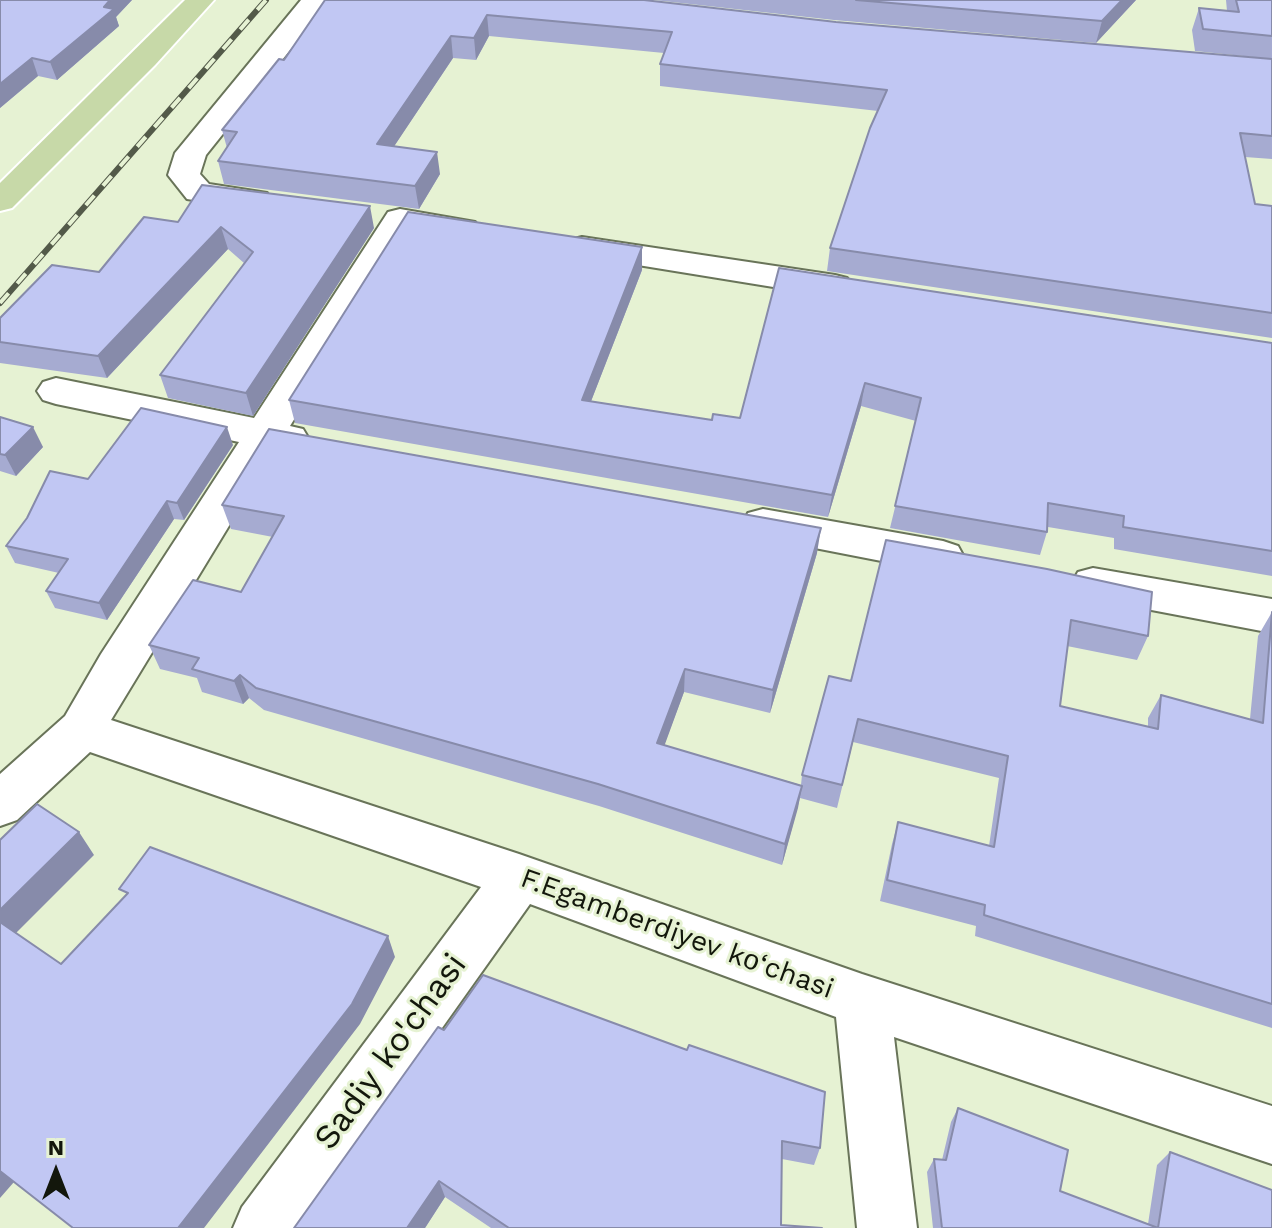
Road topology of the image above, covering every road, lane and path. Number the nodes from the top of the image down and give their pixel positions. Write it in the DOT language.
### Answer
graph roads {
  1 [pos="200,0"];
  2 [pos="316,0"];
  3 [pos="0,201"];
  4 [pos="282,204"];
  5 [pos="493,233"];
  6 [pos="556,243"];
  7 [pos="867,291"];
  8 [pos="56,391"];
  9 [pos="262,434"];
  10 [pos="324,445"];
  11 [pos="728,518"];
  12 [pos="977,563"];
  13 [pos="1054,577"];
  14 [pos="1272,616"];
  15 [pos="82,730"];
  16 [pos="0,805"];
  17 [pos="519,877"];
  18 [pos="862,1000"];
  19 [pos="1272,1135"];
  20 [pos="263,1228"];
  21 [pos="887,1228"];
  1 -- 3 [label="main road"];
  2 -- 4 [label="street"];
  5 -- 9 [label="street"];
  6 -- 7 [label="street"];
  8 -- 9 [label="street"];
  9 -- 10 [label="street"];
  9 -- 15 [label="street"];
  11 -- 12 [label="street"];
  13 -- 14 [label="street"];
  15 -- 16 [label="street"];
  15 -- 17 [label="street, F.Egamberdiyev kо‘chasi"];
  17 -- 18 [label="street, F.Egamberdiyev kо‘chasi"];
  17 -- 20 [label="street, Sadiy ko'chasi"];
  18 -- 19 [label="street, F.Egamberdiyev kо‘chasi"];
  18 -- 21 [label="street"];
}
